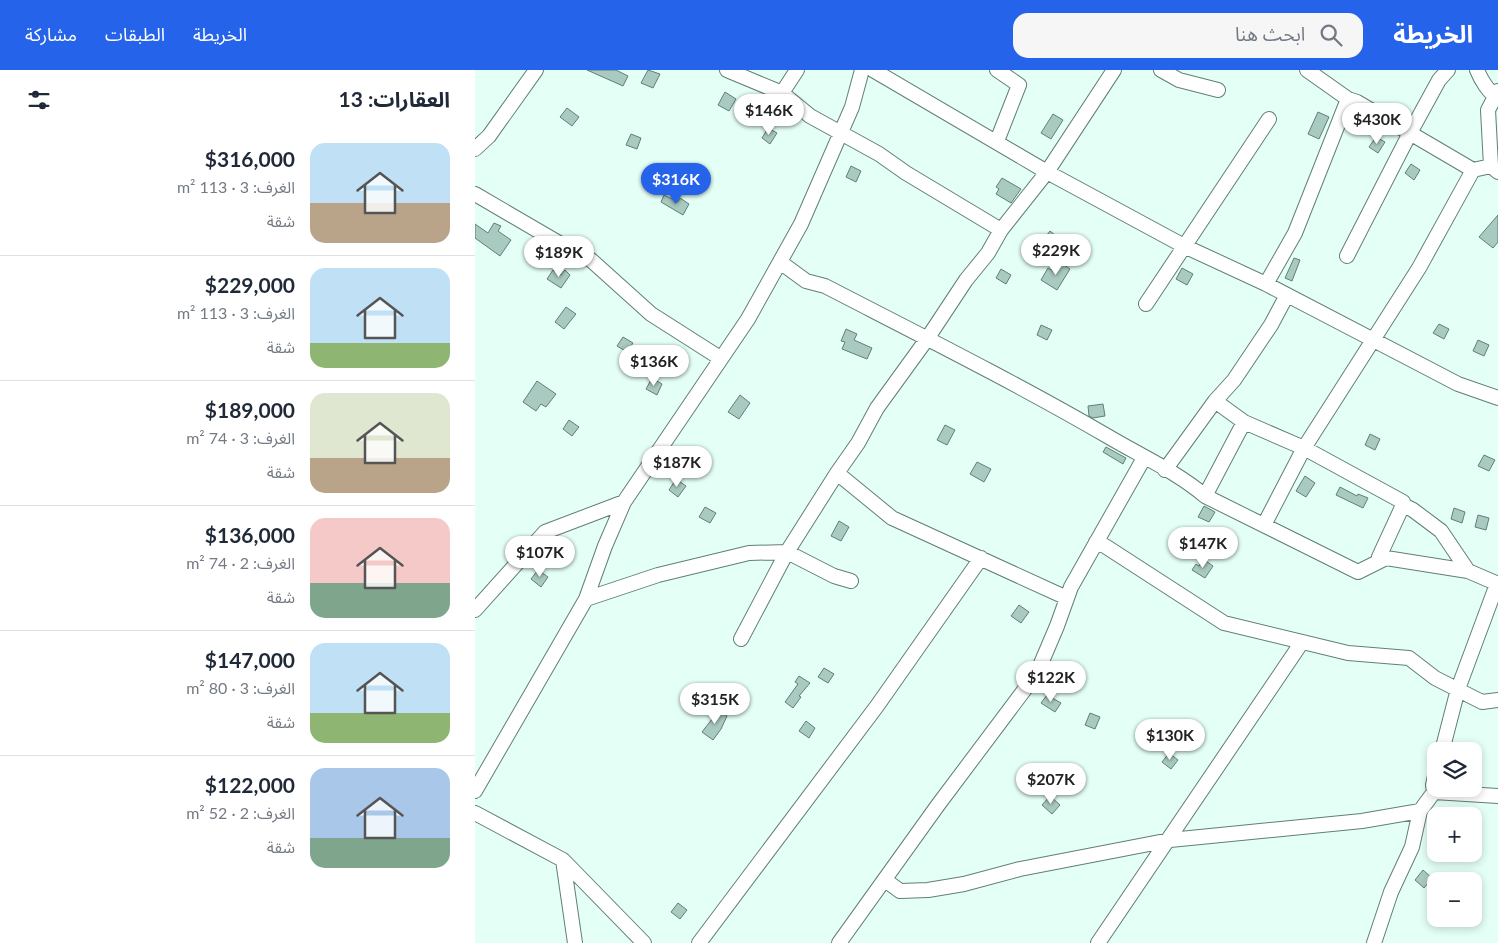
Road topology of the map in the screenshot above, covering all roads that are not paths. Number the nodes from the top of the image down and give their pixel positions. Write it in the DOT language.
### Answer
graph roads {
  1 [pos="536,70"];
  2 [pos="727,70"];
  3 [pos="797,70"];
  4 [pos="862,70"];
  5 [pos="873,70"];
  6 [pos="997,70"];
  7 [pos="1115,70"];
  8 [pos="1161,70"];
  9 [pos="1307,70"];
  10 [pos="1448,70"];
  11 [pos="1477,70"];
  12 [pos="1218,90"];
  13 [pos="782,93"];
  14 [pos="1497,95"];
  15 [pos="1348,99"];
  16 [pos="1269,119"];
  17 [pos="840,133"];
  18 [pos="1411,133"];
  19 [pos="997,141"];
  20 [pos="475,148"];
  21 [pos="1494,169"];
  22 [pos="1473,170"];
  23 [pos="1047,172"];
  24 [pos="475,194"];
  25 [pos="1001,230"];
  26 [pos="1184,246"];
  27 [pos="1347,256"];
  28 [pos="780,262"];
  29 [pos="1266,284"];
  30 [pos="1287,295"];
  31 [pos="1147,304"];
  32 [pos="927,339"];
  33 [pos="1372,339"];
  34 [pos="721,358"];
  35 [pos="1497,396"];
  36 [pos="1215,401"];
  37 [pos="1244,422"];
  38 [pos="1304,448"];
  39 [pos="1144,458"];
  40 [pos="1165,470"];
  41 [pos="837,473"];
  42 [pos="1205,496"];
  43 [pos="624,502"];
  44 [pos="1403,505"];
  45 [pos="1264,526"];
  46 [pos="1096,542"];
  47 [pos="787,552"];
  48 [pos="981,558"];
  49 [pos="1386,558"];
  50 [pos="1468,571"];
  51 [pos="851,581"];
  52 [pos="1498,584"];
  53 [pos="1067,598"];
  54 [pos="586,599"];
  55 [pos="475,610"];
  56 [pos="741,639"];
  57 [pos="1302,642"];
  58 [pos="1458,690"];
  59 [pos="1498,700"];
  60 [pos="1444,742"];
  61 [pos="475,791"];
  62 [pos="1482,795"];
  63 [pos="1498,796"];
  64 [pos="1431,797"];
  65 [pos="1420,811"];
  66 [pos="475,813"];
  67 [pos="1167,841"];
  68 [pos="563,860"];
  69 [pos="885,880"];
  70 [pos="575,943"];
  71 [pos="644,943"];
  72 [pos="699,943"];
  73 [pos="839,943"];
  74 [pos="1099,943"];
  75 [pos="1373,943"];
  1 -- 20 [label="street"];
  2 -- 13 [label="street"];
  3 -- 13 [label="street"];
  4 -- 17 [label="street"];
  5 -- 19 [label="street"];
  6 -- 19 [label="street"];
  7 -- 23 [label="street"];
  8 -- 12 [label="street"];
  9 -- 15 [label="street"];
  10 -- 18 [label="street"];
  11 -- 14 [label="street"];
  13 -- 17 [label="street"];
  14 -- 21 [label="street"];
  15 -- 18 [label="street"];
  15 -- 29 [label="street"];
  16 -- 26 [label="street"];
  17 -- 25 [label="street"];
  17 -- 28 [label="street"];
  18 -- 22 [label="street"];
  18 -- 27 [label="street"];
  19 -- 23 [label="street"];
  21 -- 22 [label="street"];
  22 -- 33 [label="street"];
  23 -- 25 [label="street"];
  23 -- 26 [label="street"];
  24 -- 34 [label="street"];
  25 -- 32 [label="street"];
  26 -- 29 [label="street"];
  26 -- 31 [label="street"];
  28 -- 32 [label="street"];
  28 -- 34 [label="street"];
  29 -- 30 [label="street"];
  30 -- 33 [label="street"];
  30 -- 36 [label="street"];
  32 -- 39 [label="street"];
  32 -- 41 [label="street"];
  33 -- 35 [label="street"];
  33 -- 38 [label="street"];
  34 -- 43 [label="street"];
  36 -- 37 [label="street"];
  36 -- 40 [label="street"];
  37 -- 38 [label="street"];
  37 -- 42 [label="street"];
  38 -- 44 [label="street"];
  38 -- 45 [label="street"];
  39 -- 40 [label="street"];
  39 -- 46 [label="street"];
  40 -- 42 [label="street"];
  41 -- 47 [label="street"];
  41 -- 48 [label="street"];
  42 -- 45 [label="street"];
  43 -- 54 [label="street"];
  43 -- 55 [label="street"];
  44 -- 49 [label="street"];
  44 -- 50 [label="street"];
  45 -- 49 [label="street"];
  46 -- 53 [label="street"];
  46 -- 57 [label="street"];
  47 -- 51 [label="street"];
  47 -- 54 [label="street"];
  47 -- 56 [label="street"];
  48 -- 53 [label="street"];
  48 -- 72 [label="street"];
  49 -- 50 [label="street"];
  50 -- 52 [label="street"];
  52 -- 58 [label="street"];
  53 -- 69 [label="street"];
  54 -- 61 [label="street"];
  57 -- 58 [label="street"];
  57 -- 67 [label="street"];
  58 -- 59 [label="street"];
  58 -- 60 [label="street"];
  62 -- 63 [label="street"];
  64 -- 65 [label="street"];
  65 -- 67 [label="street"];
  65 -- 75 [label="street"];
  66 -- 68 [label="street"];
  67 -- 69 [label="street"];
  67 -- 74 [label="street"];
  68 -- 70 [label="street"];
  68 -- 71 [label="street"];
  69 -- 73 [label="street"];
}
